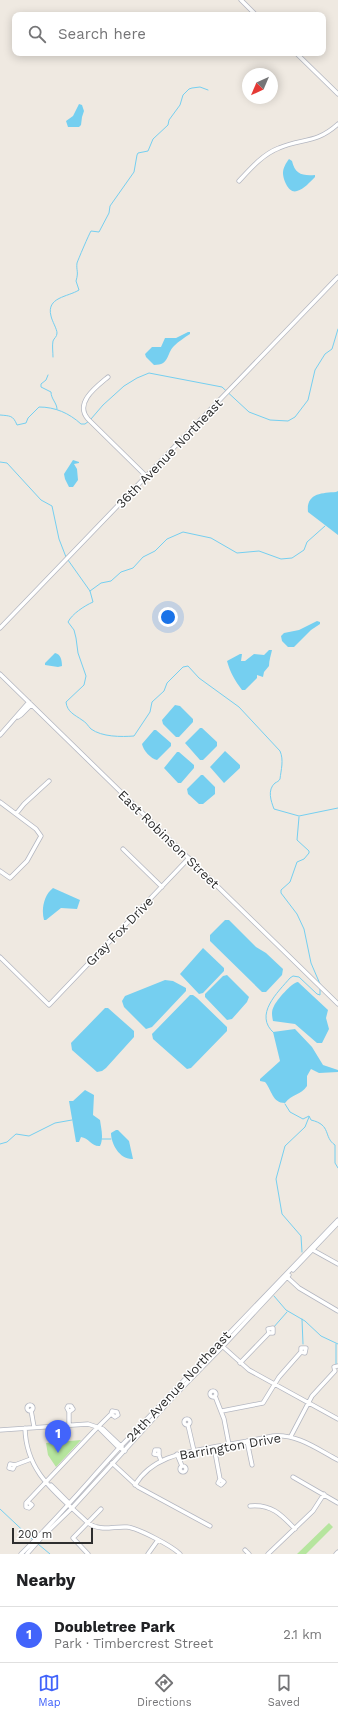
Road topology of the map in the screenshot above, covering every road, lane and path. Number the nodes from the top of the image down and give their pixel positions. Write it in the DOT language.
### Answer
graph roads {
  1 [pos="241,0"];
  2 [pos="253,12"];
  3 [pos="299,56"];
  4 [pos="338,94"];
  5 [pos="338,124"];
  6 [pos="239,181"];
  7 [pos="338,278"];
  8 [pos="108,377"];
  9 [pos="146,476"];
  10 [pos="0,628"];
  11 [pos="0,674"];
  12 [pos="30,704"];
  13 [pos="0,735"];
  14 [pos="49,780"];
  15 [pos="0,802"];
  16 [pos="16,814"];
  17 [pos="123,850"];
  18 [pos="189,858"];
  19 [pos="0,871"];
  20 [pos="162,887"];
  21 [pos="0,957"];
  22 [pos="338,1004"];
  23 [pos="338,1220"];
  24 [pos="338,1223"];
  25 [pos="312,1249"];
  26 [pos="338,1264"];
  27 [pos="286,1276"];
  28 [pos="338,1311"];
  29 [pos="269,1333"];
  30 [pos="219,1342"];
  31 [pos="223,1346"];
  32 [pos="301,1352"];
  33 [pos="240,1363"];
  34 [pos="338,1366"];
  35 [pos="336,1371"];
  36 [pos="274,1384"];
  37 [pos="215,1396"];
  38 [pos="308,1403"];
  39 [pos="31,1410"];
  40 [pos="222,1411"];
  41 [pos="69,1412"];
  42 [pos="112,1414"];
  43 [pos="338,1419"];
  44 [pos="69,1425"];
  45 [pos="188,1425"];
  46 [pos="34,1427"];
  47 [pos="98,1427"];
  48 [pos="26,1428"];
  49 [pos="0,1430"];
  50 [pos="291,1436"];
  51 [pos="247,1441"];
  52 [pos="229,1445"];
  53 [pos="120,1447"];
  54 [pos="214,1447"];
  55 [pos="125,1451"];
  56 [pos="194,1451"];
  57 [pos="178,1454"];
  58 [pos="158,1455"];
  59 [pos="31,1459"];
  60 [pos="109,1460"];
  61 [pos="338,1460"];
  62 [pos="162,1461"];
  63 [pos="113,1464"];
  64 [pos="15,1465"];
  65 [pos="252,1465"];
  66 [pos="182,1466"];
  67 [pos="293,1477"];
  68 [pos="220,1479"];
  69 [pos="46,1482"];
  70 [pos="135,1485"];
  71 [pos="324,1494"];
  72 [pos="28,1502"];
  73 [pos="68,1503"];
  74 [pos="338,1503"];
  75 [pos="250,1506"];
  76 [pos="72,1508"];
  77 [pos="101,1509"];
  78 [pos="88,1523"];
  79 [pos="210,1526"];
  80 [pos="294,1529"];
  81 [pos="40,1537"];
  82 [pos="158,1540"];
  83 [pos="35,1543"];
  84 [pos="245,1550"];
  85 [pos="21,1554"];
  86 [pos="27,1554"];
  87 [pos="88,1554"];
  88 [pos="148,1554"];
  89 [pos="180,1554"];
  90 [pos="248,1554"];
  91 [pos="268,1554"];
  1 -- 2 [label="street"];
  3 -- 4 [label="street"];
  5 -- 6 [label="street"];
  7 -- 9 [label="street, 36th Avenue Northeast"];
  8 -- 9 [label="street"];
  9 -- 10 [label="street, 36th Avenue Northeast"];
  11 -- 12 [label="street, East Robinson Street"];
  12 -- 13 [label="street"];
  12 -- 18 [label="street, East Robinson Street"];
  14 -- 16 [label="street"];
  15 -- 16 [label="street"];
  16 -- 19 [label="street"];
  17 -- 20 [label="street"];
  18 -- 20 [label="street, Gray Fox Drive"];
  18 -- 22 [label="street, East Robinson Street"];
  20 -- 21 [label="street, Gray Fox Drive"];
  23 -- 25 [label="street, 24th Avenue Northeast"];
  24 -- 25 [label="street, 24th Avenue Northeast"];
  25 -- 26 [label="street"];
  25 -- 27 [label="street, 24th Avenue Northeast"];
  27 -- 28 [label="street"];
  27 -- 30 [label="street, 24th Avenue Northeast"];
  27 -- 31 [label="street, 24th Avenue Northeast"];
  29 -- 33 [label="street"];
  30 -- 31 [label="street"];
  30 -- 53 [label="street, 24th Avenue Northeast"];
  31 -- 33 [label="street"];
  31 -- 55 [label="street, 24th Avenue Northeast"];
  32 -- 36 [label="street"];
  33 -- 36 [label="street"];
  34 -- 35 [label="street"];
  35 -- 38 [label="street"];
  36 -- 38 [label="street"];
  36 -- 40 [label="street"];
  37 -- 40 [label="street"];
  38 -- 43 [label="street"];
  38 -- 50 [label="street"];
  39 -- 46 [label="street"];
  40 -- 52 [label="street"];
  41 -- 44 [label="street"];
  42 -- 47 [label="street"];
  44 -- 46 [label="street"];
  44 -- 47 [label="street"];
  45 -- 56 [label="street"];
  46 -- 48 [label="street"];
  47 -- 53 [label="street"];
  47 -- 69 [label="street"];
  48 -- 49 [label="street"];
  48 -- 59 [label="street"];
  50 -- 51 [label="street, Barrington Drive"];
  50 -- 61 [label="street, Barrington Drive"];
  51 -- 52 [label="street, Barrington Drive"];
  51 -- 65 [label="street"];
  52 -- 54 [label="street, Barrington Drive"];
  53 -- 55 [label="street"];
  53 -- 60 [label="street, 24th Avenue Northeast"];
  54 -- 56 [label="street, Barrington Drive"];
  54 -- 68 [label="street"];
  55 -- 63 [label="street, 24th Avenue Northeast"];
  56 -- 57 [label="street, Barrington Drive"];
  57 -- 62 [label="street, Barrington Drive"];
  57 -- 66 [label="street"];
  58 -- 62 [label="street"];
  59 -- 64 [label="street"];
  59 -- 69 [label="street"];
  60 -- 63 [label="street"];
  60 -- 73 [label="street, 24th Avenue Northeast"];
  62 -- 70 [label="street, Barrington Drive"];
  63 -- 70 [label="street"];
  63 -- 76 [label="street, 24th Avenue Northeast"];
  67 -- 71 [label="street"];
  69 -- 72 [label="street"];
  69 -- 73 [label="street"];
  70 -- 79 [label="street"];
  71 -- 74 [label="street"];
  71 -- 80 [label="street"];
  73 -- 76 [label="street"];
  73 -- 81 [label="street, 24th Avenue Northeast"];
  75 -- 80 [label="street"];
  76 -- 78 [label="street"];
  76 -- 81 [label="street, 24th Avenue Northeast"];
  77 -- 78 [label="street"];
  78 -- 82 [label="street"];
  78 -- 87 [label="street"];
  80 -- 91 [label="street"];
  81 -- 83 [label="street, 24th Avenue Northeast"];
  82 -- 88 [label="street"];
  82 -- 89 [label="street"];
  83 -- 85 [label="street, 24th Avenue Northeast"];
  83 -- 86 [label="street, 24th Avenue Northeast"];
  84 -- 90 [label="street"];
}
